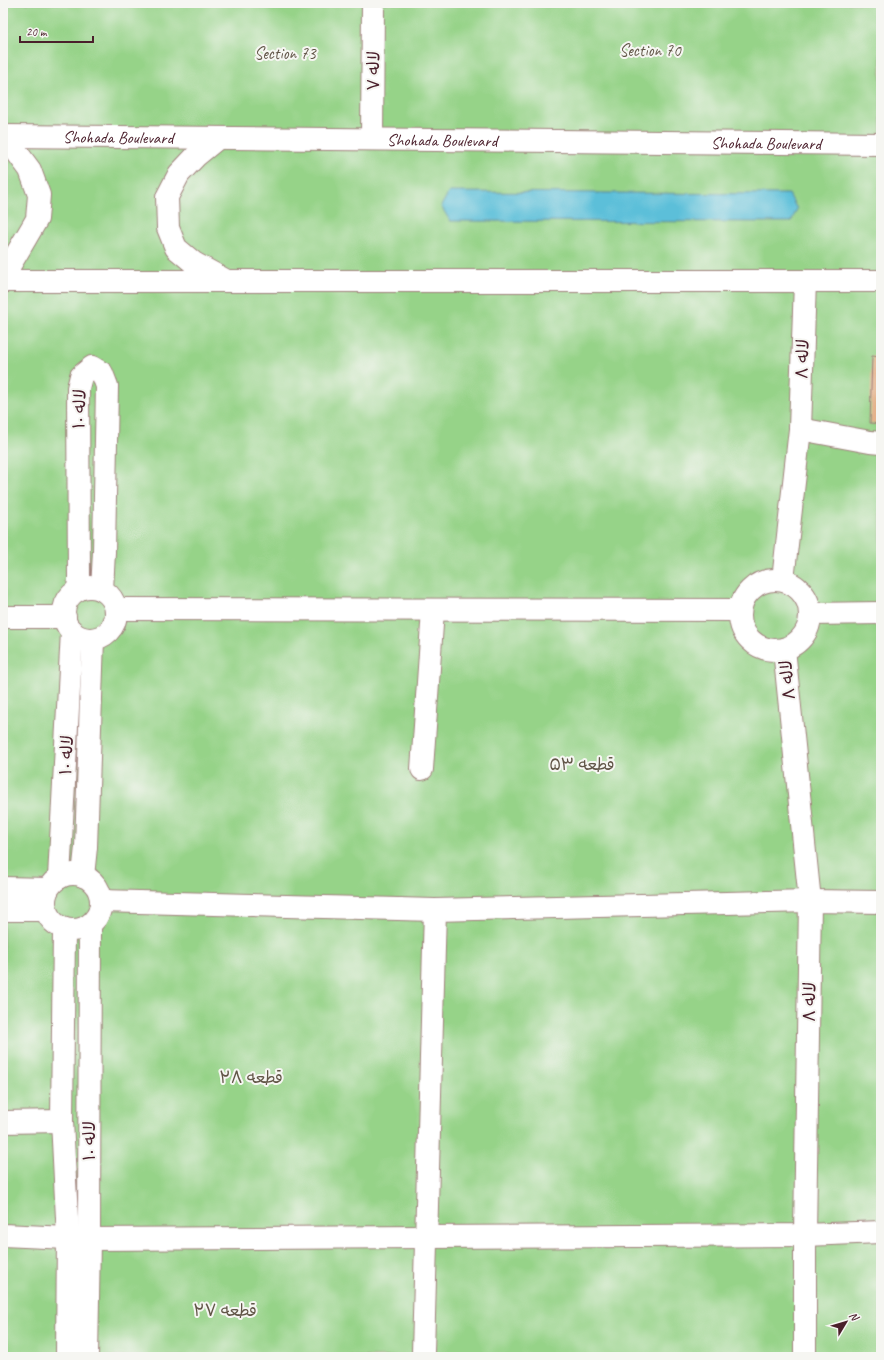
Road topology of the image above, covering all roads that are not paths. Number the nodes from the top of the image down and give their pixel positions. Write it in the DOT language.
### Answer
graph roads {
  1 [pos="373,3"];
  2 [pos="3,136"];
  3 [pos="218,138"];
  4 [pos="372,139"];
  5 [pos="3,140"];
  6 [pos="881,144"];
  7 [pos="3,270"];
  8 [pos="3,281"];
  9 [pos="228,281"];
  10 [pos="805,281"];
  11 [pos="881,281"];
  12 [pos="800,429"];
  13 [pos="881,443"];
  14 [pos="783,580"];
  15 [pos="78,590"];
  16 [pos="102,590"];
  17 [pos="116,610"];
  18 [pos="433,610"];
  19 [pos="740,610"];
  20 [pos="881,613"];
  21 [pos="811,614"];
  22 [pos="3,617"];
  23 [pos="69,624"];
  24 [pos="93,639"];
  25 [pos="784,649"];
  26 [pos="422,768"];
  27 [pos="83,876"];
  28 [pos="3,888"];
  29 [pos="51,892"];
  30 [pos="101,901"];
  31 [pos="810,901"];
  32 [pos="881,902"];
  33 [pos="3,910"];
  34 [pos="435,910"];
  35 [pos="90,925"];
  36 [pos="64,929"];
  37 [pos="62,1121"];
  38 [pos="3,1122"];
  39 [pos="881,1232"];
  40 [pos="3,1235"];
  41 [pos="805,1235"];
  42 [pos="426,1237"];
  43 [pos="79,1238"];
  44 [pos="423,1352"];
  45 [pos="67,1357"];
  46 [pos="87,1357"];
  47 [pos="805,1357"];
  1 -- 4 [label="street, لاله ۷"];
  2 -- 3 [label="street, Shohada Boulevard"];
  3 -- 4 [label="street, Shohada Boulevard"];
  3 -- 9 [label="street"];
  4 -- 6 [label="street, Shohada Boulevard"];
  5 -- 7 [label="street"];
  8 -- 9 [label="street"];
  9 -- 10 [label="street"];
  10 -- 11 [label="street"];
  10 -- 12 [label="street, لاله ۸"];
  12 -- 13 [label="street"];
  12 -- 14 [label="street, لاله ۸"];
  14 -- 19 [label="street"];
  14 -- 21 [label="street"];
  15 -- 16 [label="street"];
  15 -- 16 [label="street, لاله ۱۰"];
  15 -- 23 [label="street"];
  16 -- 17 [label="street"];
  17 -- 18 [label="street"];
  17 -- 24 [label="street"];
  18 -- 19 [label="street"];
  18 -- 26 [label="street"];
  19 -- 25 [label="street"];
  20 -- 21 [label="street"];
  21 -- 25 [label="street"];
  22 -- 23 [label="street"];
  23 -- 24 [label="street"];
  23 -- 29 [label="street, لاله ۱۰"];
  24 -- 27 [label="street, لاله ۱۰"];
  25 -- 31 [label="street, لاله ۸"];
  27 -- 29 [label="street"];
  27 -- 30 [label="street"];
  28 -- 29 [label="street"];
  29 -- 33 [label="street"];
  29 -- 36 [label="street"];
  30 -- 34 [label="street"];
  30 -- 35 [label="street"];
  31 -- 32 [label="street"];
  31 -- 34 [label="street"];
  31 -- 41 [label="street, لاله ۸"];
  34 -- 42 [label="street"];
  35 -- 36 [label="street"];
  35 -- 43 [label="street, لاله ۱۰"];
  36 -- 37 [label="street, لاله ۱۰"];
  37 -- 38 [label="street"];
  37 -- 43 [label="street, لاله ۱۰"];
  39 -- 41 [label="street"];
  40 -- 43 [label="street"];
  41 -- 42 [label="street"];
  41 -- 47 [label="street, لاله ۸"];
  42 -- 43 [label="street"];
  42 -- 44 [label="street"];
  43 -- 45 [label="street, لاله ۱۰"];
  43 -- 46 [label="street, لاله ۱۰"];
}
